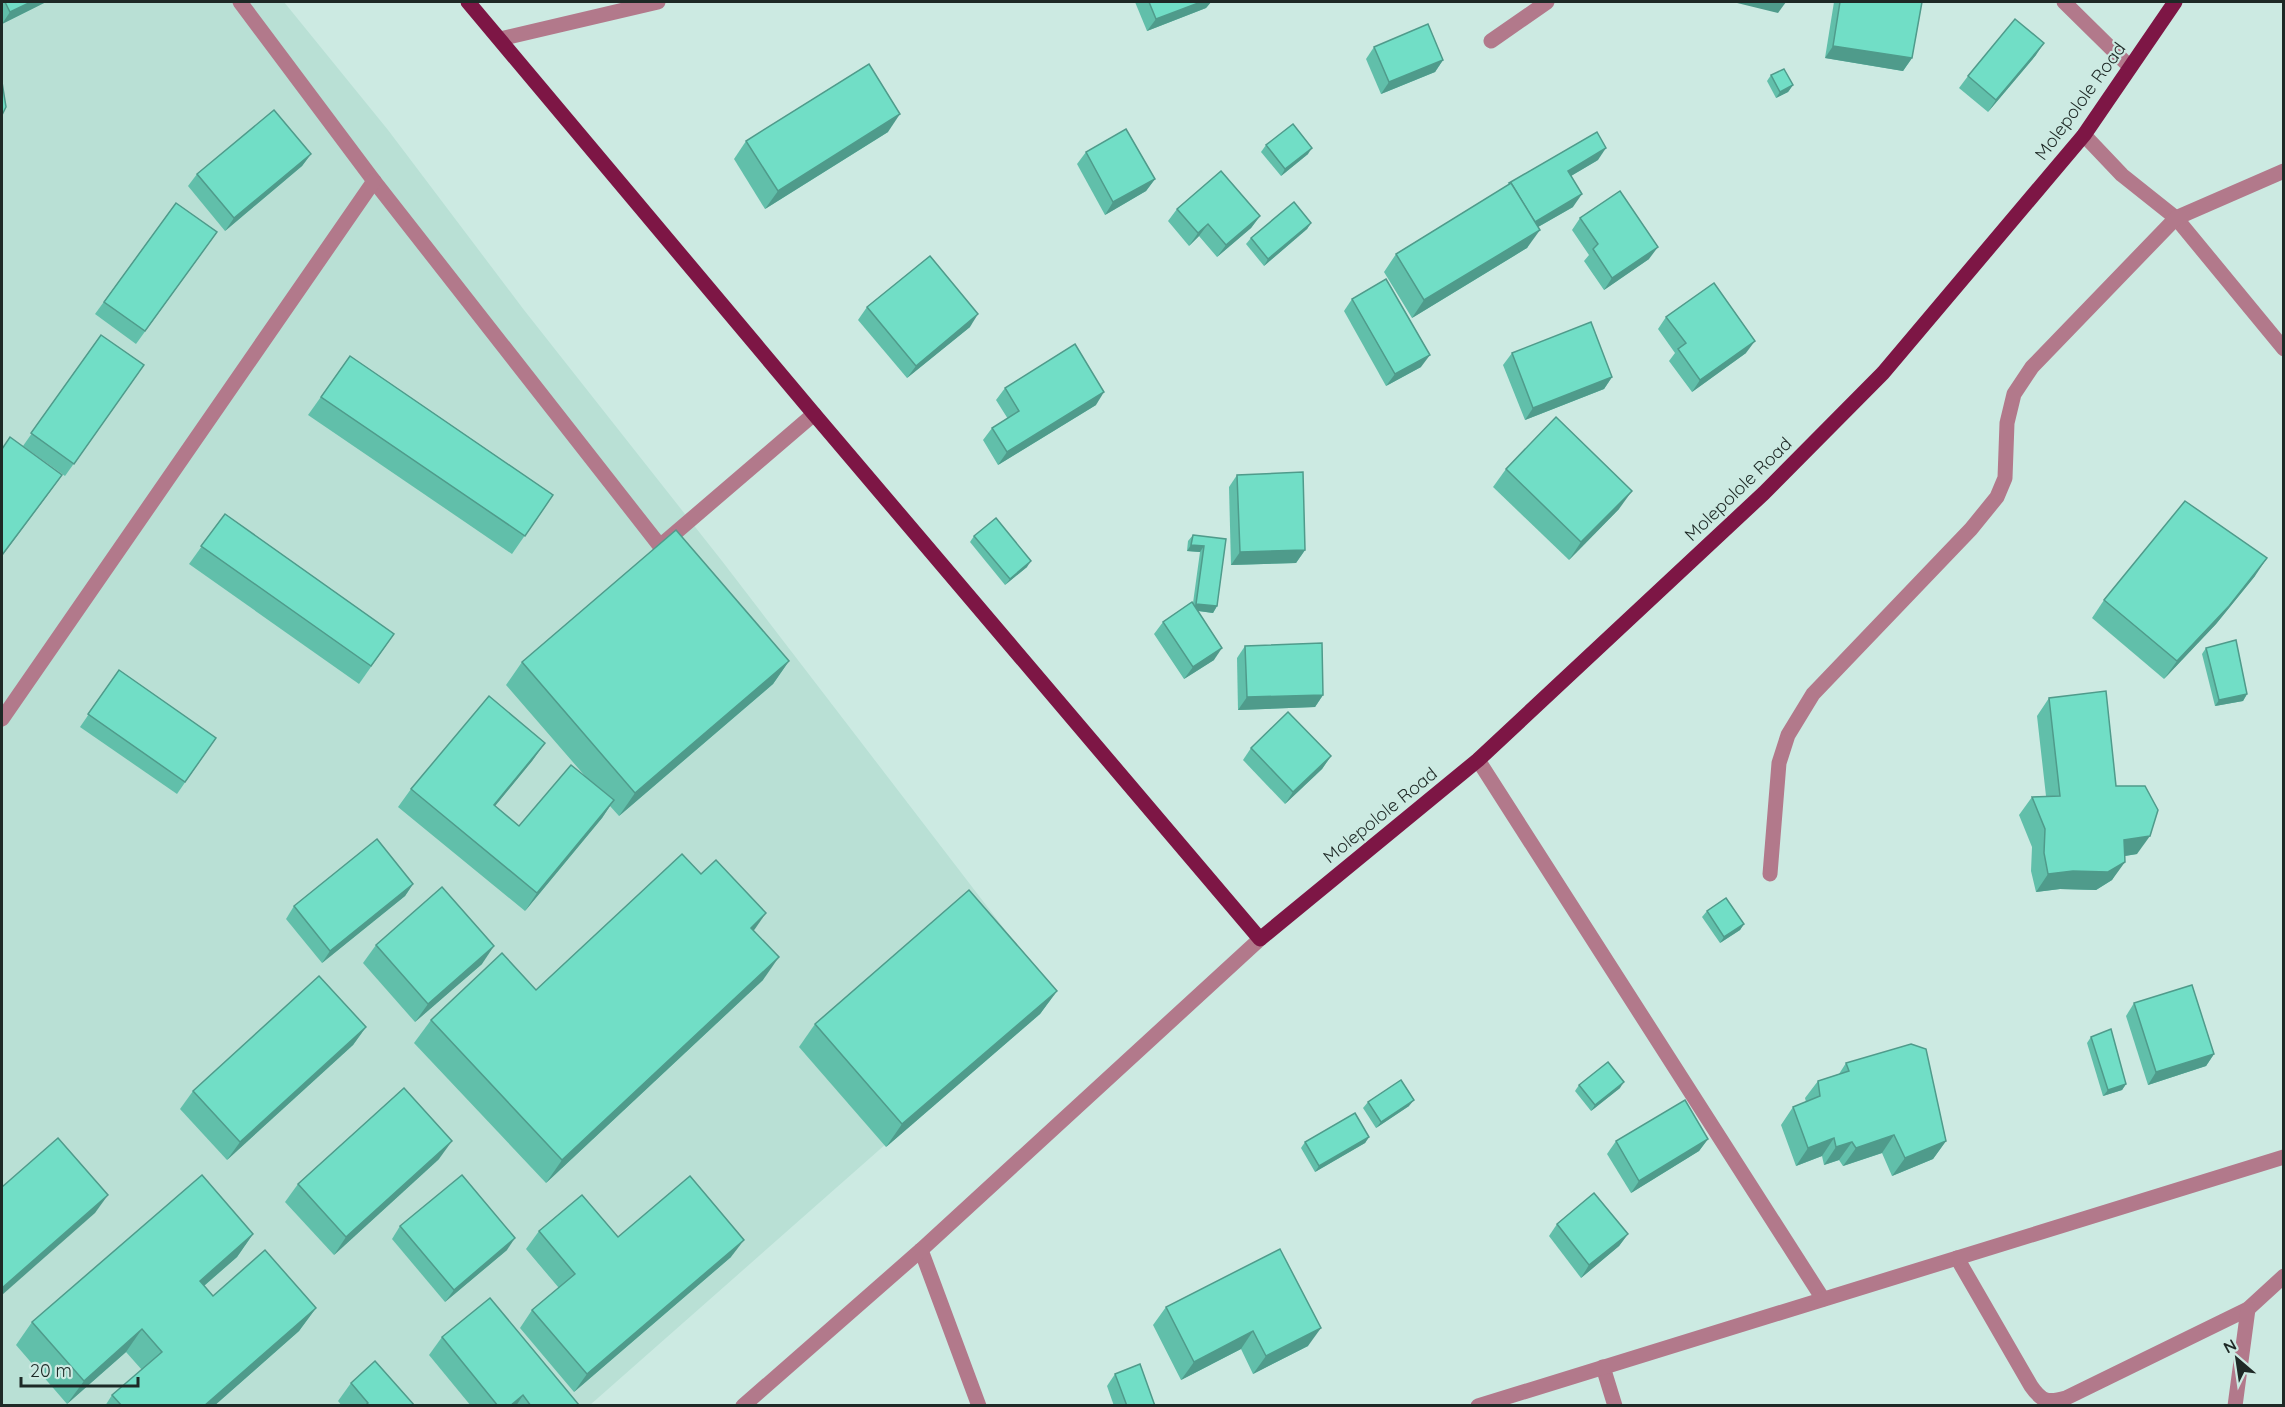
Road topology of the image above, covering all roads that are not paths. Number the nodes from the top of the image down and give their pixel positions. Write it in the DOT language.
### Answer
graph roads {
  1 [pos="240,2"];
  2 [pos="468,2"];
  3 [pos="658,2"];
  4 [pos="1547,2"];
  5 [pos="2064,2"];
  6 [pos="2175,2"];
  7 [pos="500,39"];
  8 [pos="1491,41"];
  9 [pos="2130,67"];
  10 [pos="2084,135"];
  11 [pos="2283,171"];
  12 [pos="374,181"];
  13 [pos="2176,218"];
  14 [pos="2283,349"];
  15 [pos="814,414"];
  16 [pos="2,719"];
  17 [pos="1478,760"];
  18 [pos="1770,874"];
  19 [pos="1260,939"];
  20 [pos="2283,1157"];
  21 [pos="921,1250"];
  22 [pos="1957,1258"];
  23 [pos="2283,1276"];
  24 [pos="1823,1299"];
  25 [pos="2248,1309"];
  26 [pos="1603,1367"];
  27 [pos="742,1406"];
  28 [pos="979,1406"];
  29 [pos="1478,1406"];
  30 [pos="1615,1406"];
  31 [pos="2235,1406"];
  1 -- 12 [label="street"];
  2 -- 7 [label="main road"];
  3 -- 7 [label="street"];
  4 -- 8 [label="street"];
  5 -- 9 [label="street"];
  6 -- 9 [label="main road, Molepolole Road"];
  7 -- 15 [label="main road"];
  9 -- 10 [label="main road, Molepolole Road"];
  10 -- 13 [label="street"];
  10 -- 17 [label="main road, Molepolole Road"];
  11 -- 13 [label="street"];
  12 -- 15 [label="street"];
  12 -- 16 [label="street"];
  13 -- 14 [label="street"];
  13 -- 18 [label="street"];
  15 -- 19 [label="main road"];
  17 -- 19 [label="main road, Molepolole Road"];
  17 -- 24 [label="street"];
  19 -- 21 [label="street"];
  20 -- 22 [label="street"];
  21 -- 27 [label="street"];
  21 -- 28 [label="street"];
  22 -- 24 [label="street"];
  22 -- 25 [label="street"];
  23 -- 25 [label="street"];
  24 -- 26 [label="street"];
  25 -- 31 [label="street"];
  26 -- 29 [label="street"];
  26 -- 30 [label="street"];
}
